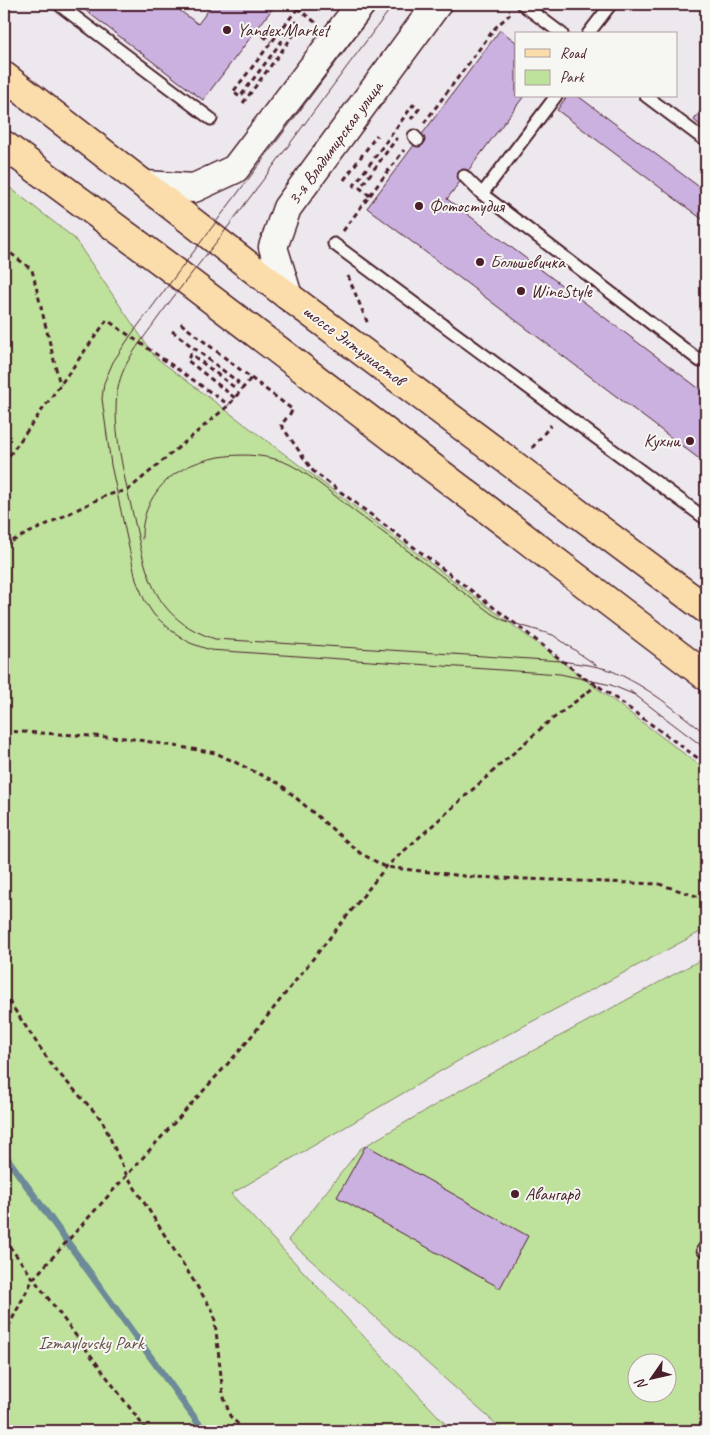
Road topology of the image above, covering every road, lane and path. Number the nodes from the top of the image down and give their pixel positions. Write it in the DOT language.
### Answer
graph roads {
  1 [pos="58,4"];
  2 [pos="300,4"];
  3 [pos="361,4"];
  4 [pos="437,4"];
  5 [pos="611,4"];
  6 [pos="518,7"];
  7 [pos="297,8"];
  8 [pos="310,29"];
  9 [pos="256,30"];
  10 [pos="559,32"];
  11 [pos="590,32"];
  12 [pos="271,42"];
  13 [pos="4,76"];
  14 [pos="554,98"];
  15 [pos="649,98"];
  16 [pos="243,103"];
  17 [pos="211,119"];
  18 [pos="407,125"];
  19 [pos="401,133"];
  20 [pos="378,135"];
  21 [pos="706,141"];
  22 [pos="4,144"];
  23 [pos="464,176"];
  24 [pos="344,180"];
  25 [pos="146,185"];
  26 [pos="353,187"];
  27 [pos="482,194"];
  28 [pos="370,196"];
  29 [pos="334,244"];
  30 [pos="4,248"];
  31 [pos="288,296"];
  32 [pos="179,322"];
  33 [pos="368,325"];
  34 [pos="172,331"];
  35 [pos="704,360"];
  36 [pos="251,378"];
  37 [pos="60,386"];
  38 [pos="235,398"];
  39 [pos="229,405"];
  40 [pos="561,412"];
  41 [pos="525,443"];
  42 [pos="4,462"];
  43 [pos="706,519"];
  44 [pos="4,545"];
  45 [pos="706,609"];
  46 [pos="706,676"];
  47 [pos="597,685"];
  48 [pos="4,731"];
  49 [pos="706,764"];
  50 [pos="386,868"];
  51 [pos="706,899"];
  52 [pos="4,994"];
  53 [pos="126,1174"];
  54 [pos="4,1239"];
  55 [pos="33,1280"];
  56 [pos="4,1335"];
  57 [pos="147,1431"];
  58 [pos="245,1431"];
  1 -- 17 [label="lane"];
  2 -- 7 [label="path"];
  3 -- 25 [label="street"];
  4 -- 31 [label="street, 3-я Владимирская улица"];
  5 -- 11 [label="lane"];
  6 -- 10 [label="lane"];
  6 -- 28 [label="path"];
  7 -- 8 [label="path"];
  7 -- 12 [label="path"];
  9 -- 12 [label="path"];
  12 -- 16 [label="path"];
  13 -- 25 [label="main road, шоссе Энтузиастов"];
  14 -- 27 [label="lane"];
  15 -- 21 [label="lane"];
  18 -- 26 [label="path"];
  19 -- 28 [label="path"];
  20 -- 24 [label="path"];
  22 -- 46 [label="main road"];
  23 -- 27 [label="lane"];
  25 -- 31 [label="main road, шоссе Энтузиастов"];
  27 -- 35 [label="lane"];
  28 -- 29 [label="path"];
  29 -- 33 [label="path"];
  29 -- 40 [label="lane"];
  30 -- 37 [label="path"];
  31 -- 45 [label="main road, шоссе Энтузиастов"];
  32 -- 36 [label="path"];
  34 -- 38 [label="path"];
  36 -- 38 [label="path"];
  36 -- 47 [label="path"];
  37 -- 39 [label="path"];
  37 -- 42 [label="path"];
  38 -- 39 [label="path"];
  39 -- 44 [label="path"];
  40 -- 41 [label="path"];
  40 -- 43 [label="lane"];
  47 -- 49 [label="path"];
  47 -- 50 [label="path"];
  48 -- 50 [label="path"];
  50 -- 51 [label="path"];
  50 -- 53 [label="path"];
  52 -- 53 [label="path"];
  53 -- 55 [label="path"];
  53 -- 58 [label="path"];
  54 -- 55 [label="path"];
  55 -- 56 [label="path"];
  55 -- 57 [label="path"];
}
